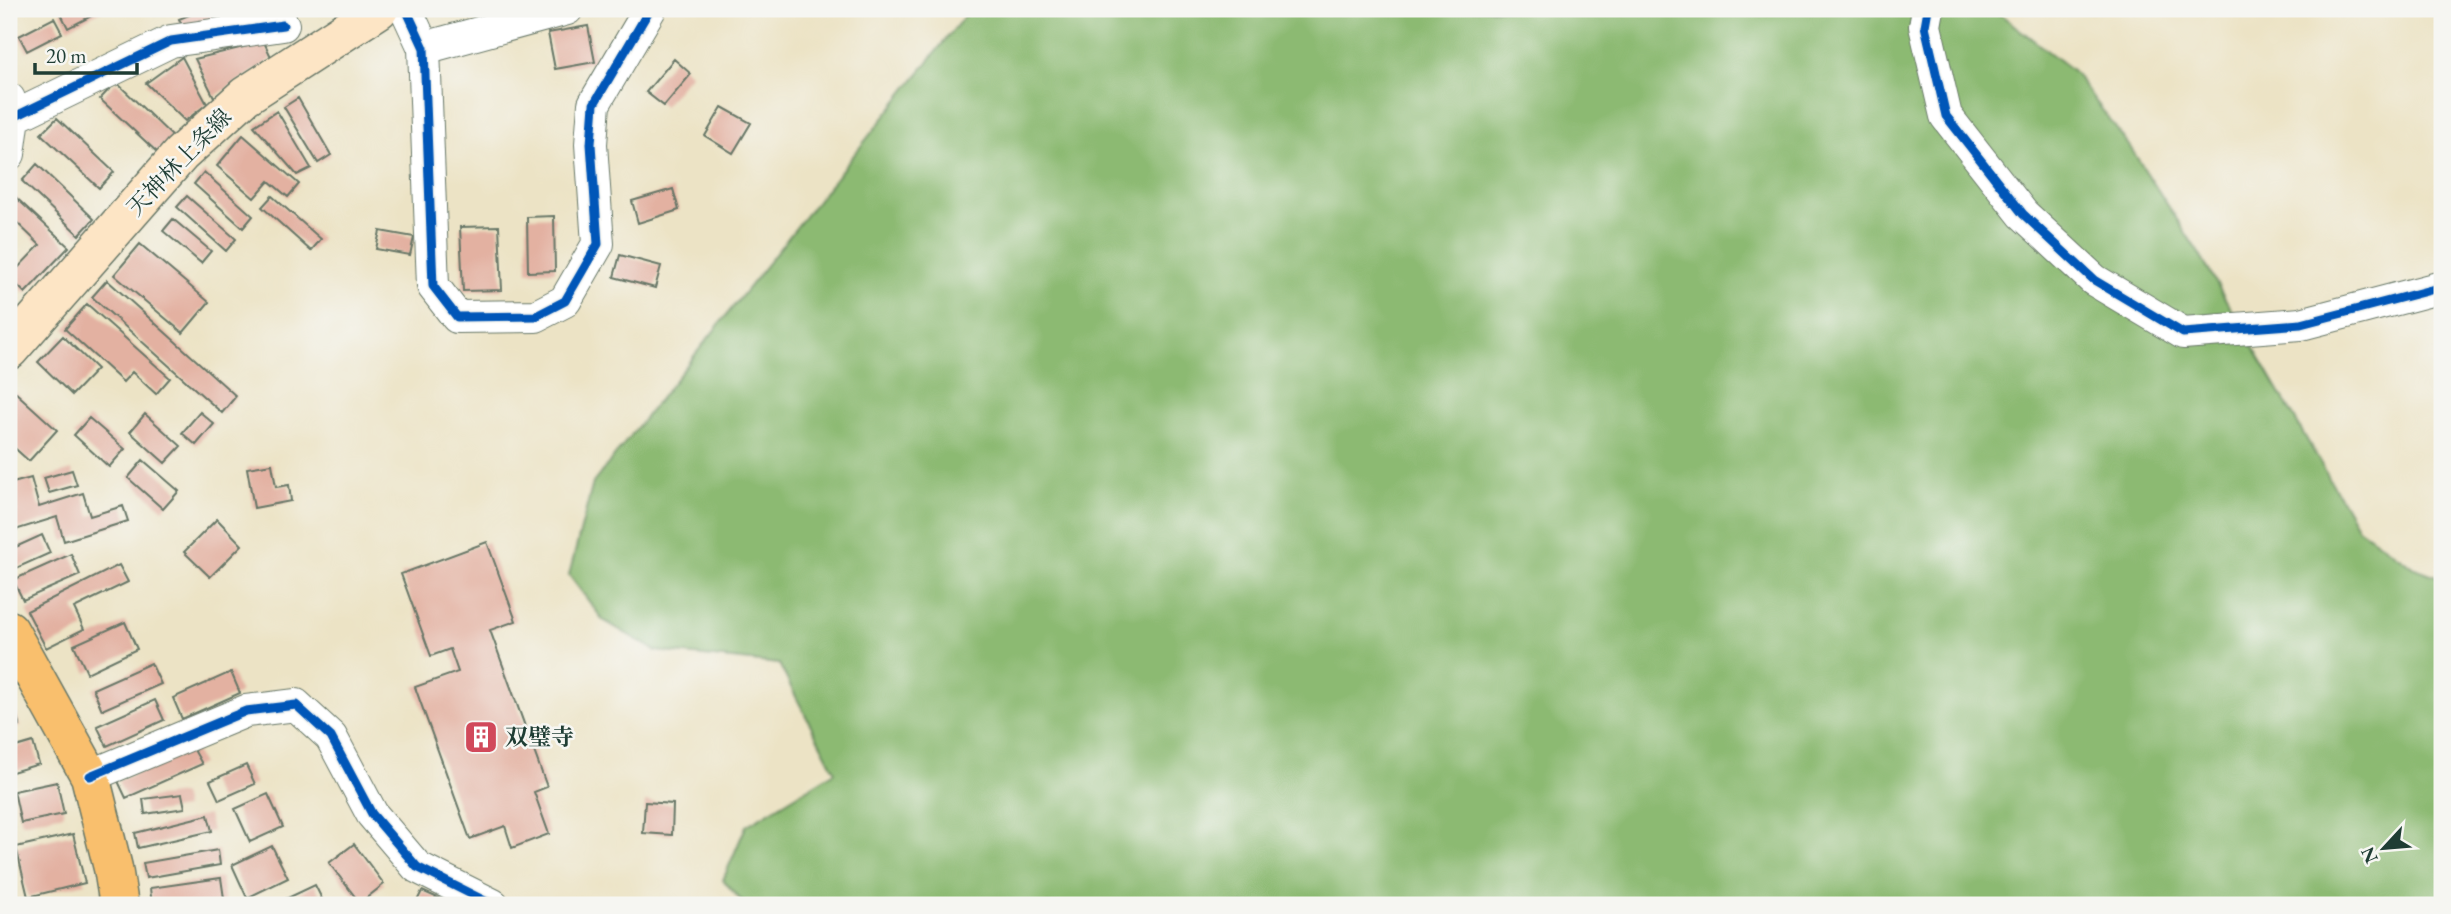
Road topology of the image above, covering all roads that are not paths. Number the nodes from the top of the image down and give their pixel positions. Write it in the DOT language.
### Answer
graph roads {
  1 [pos="379,9"];
  2 [pos="406,9"];
  3 [pos="567,9"];
  4 [pos="650,9"];
  5 [pos="1928,9"];
  6 [pos="279,17"];
  7 [pos="424,48"];
  8 [pos="300,59"];
  9 [pos="11,108"];
  10 [pos="9,154"];
  11 [pos="2442,287"];
  12 [pos="9,350"];
  13 [pos="9,630"];
  14 [pos="90,776"];
  15 [pos="119,905"];
  16 [pos="493,905"];
  1 -- 8 [label="main road, 天神林上条線"];
  2 -- 7 [label="street"];
  3 -- 7 [label="street"];
  4 -- 7 [label="street"];
  5 -- 11 [label="street"];
  6 -- 8 [label="street"];
  6 -- 9 [label="street"];
  8 -- 12 [label="main road, 天神林上条線"];
  9 -- 10 [label="street"];
  13 -- 14 [label="main road"];
  14 -- 15 [label="main road"];
  14 -- 16 [label="street"];
}
